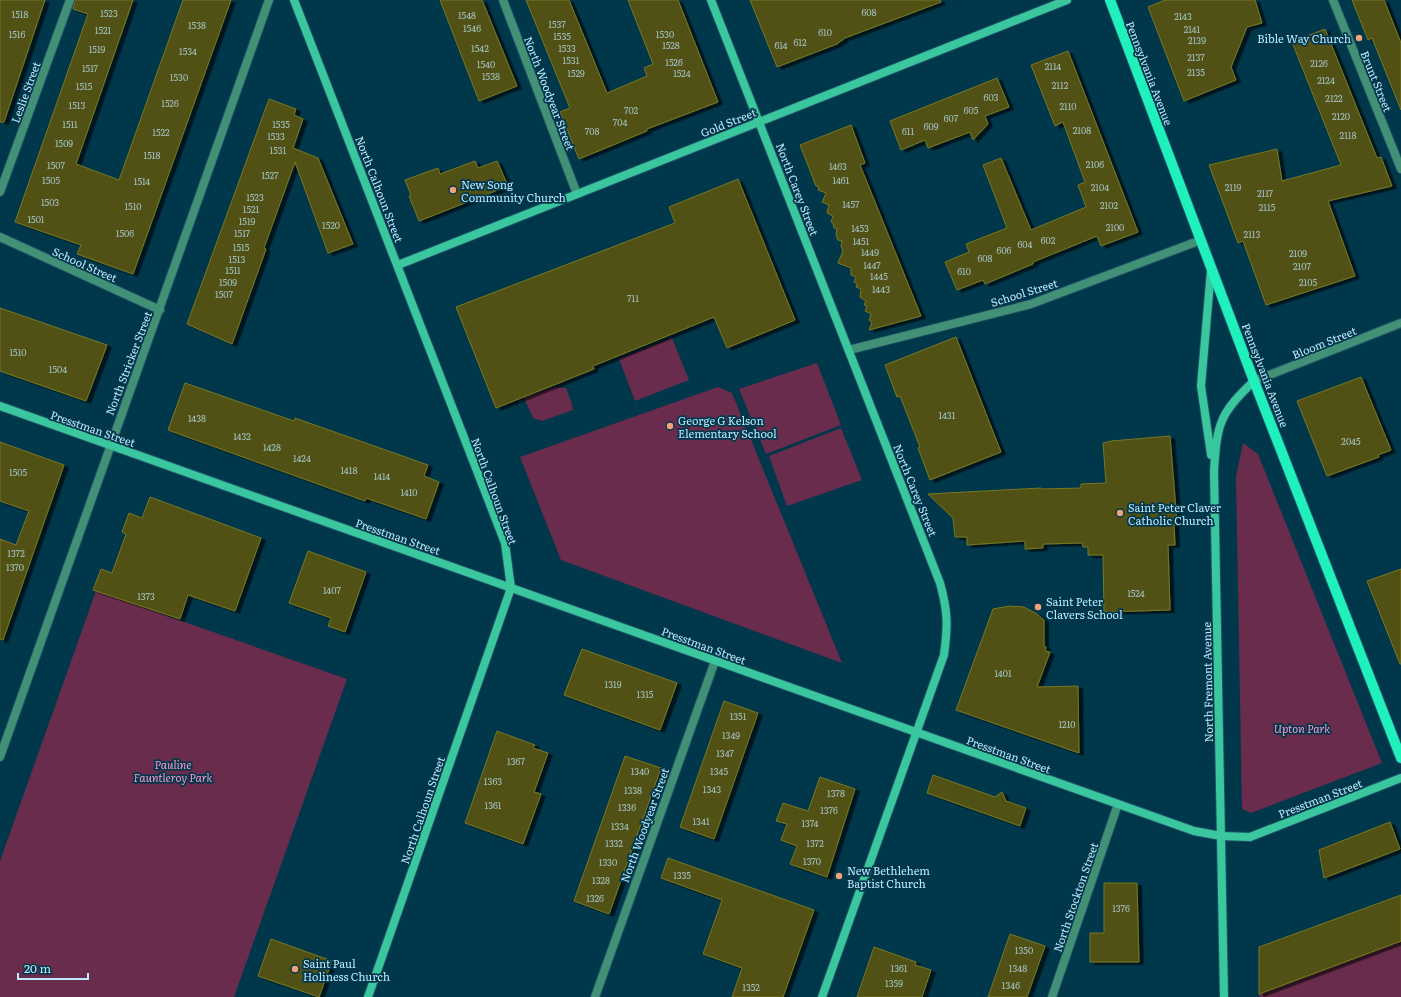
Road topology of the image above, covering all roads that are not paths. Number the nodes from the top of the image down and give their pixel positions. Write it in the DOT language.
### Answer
graph roads {
  1 [pos="70,0"];
  2 [pos="269,0"];
  3 [pos="294,0"];
  4 [pos="503,0"];
  5 [pos="711,0"];
  6 [pos="1067,0"];
  7 [pos="1110,0"];
  8 [pos="1333,0"];
  9 [pos="760,122"];
  10 [pos="1401,169"];
  11 [pos="0,192"];
  12 [pos="577,194"];
  13 [pos="0,238"];
  14 [pos="1201,240"];
  15 [pos="398,265"];
  16 [pos="1212,265"];
  17 [pos="160,310"];
  18 [pos="1401,323"];
  19 [pos="849,350"];
  20 [pos="1254,381"];
  21 [pos="0,406"];
  22 [pos="109,445"];
  23 [pos="1214,471"];
  24 [pos="511,588"];
  25 [pos="714,661"];
  26 [pos="916,732"];
  27 [pos="0,756"];
  28 [pos="1401,758"];
  29 [pos="1401,778"];
  30 [pos="1118,804"];
  31 [pos="1221,836"];
  32 [pos="368,997"];
  33 [pos="595,997"];
  34 [pos="822,997"];
  35 [pos="1052,997"];
  36 [pos="1224,997"];
  1 -- 11 [label="street, Leslie Street"];
  2 -- 17 [label="street, North Stricker Street"];
  3 -- 15 [label="street, North Calhoun Street"];
  4 -- 12 [label="street, North Woodyear Street"];
  5 -- 9 [label="street, North Carey Street"];
  6 -- 9 [label="street, Gold Street"];
  7 -- 14 [label="main road, Pennsylvania Avenue"];
  8 -- 10 [label="street, Brunt Street"];
  9 -- 12 [label="street, Gold Street"];
  9 -- 19 [label="street, North Carey Street"];
  12 -- 15 [label="street, Gold Street"];
  13 -- 17 [label="street, School Street"];
  14 -- 16 [label="main road, Pennsylvania Avenue"];
  14 -- 19 [label="street, School Street"];
  15 -- 24 [label="street, North Calhoun Street"];
  16 -- 20 [label="main road, Pennsylvania Avenue"];
  16 -- 23 [label="street"];
  17 -- 22 [label="street, North Stricker Street"];
  18 -- 20 [label="street, Bloom Street"];
  19 -- 26 [label="street, North Carey Street"];
  20 -- 23 [label="street, North Fremont Avenue"];
  20 -- 28 [label="main road, Pennsylvania Avenue"];
  21 -- 22 [label="street, Presstman Street"];
  22 -- 24 [label="street, Presstman Street"];
  22 -- 27 [label="street, North Stricker Street"];
  23 -- 31 [label="street, North Fremont Avenue"];
  24 -- 25 [label="street, Presstman Street"];
  24 -- 32 [label="street, North Calhoun Street"];
  25 -- 26 [label="street, Presstman Street"];
  25 -- 33 [label="street, North Woodyear Street"];
  26 -- 30 [label="street, Presstman Street"];
  26 -- 34 [label="street, North Carey Street"];
  29 -- 31 [label="street, Presstman Street"];
  30 -- 31 [label="street, Presstman Street"];
  30 -- 35 [label="street, North Stockton Street"];
  31 -- 36 [label="street, North Fremont Avenue"];
}
